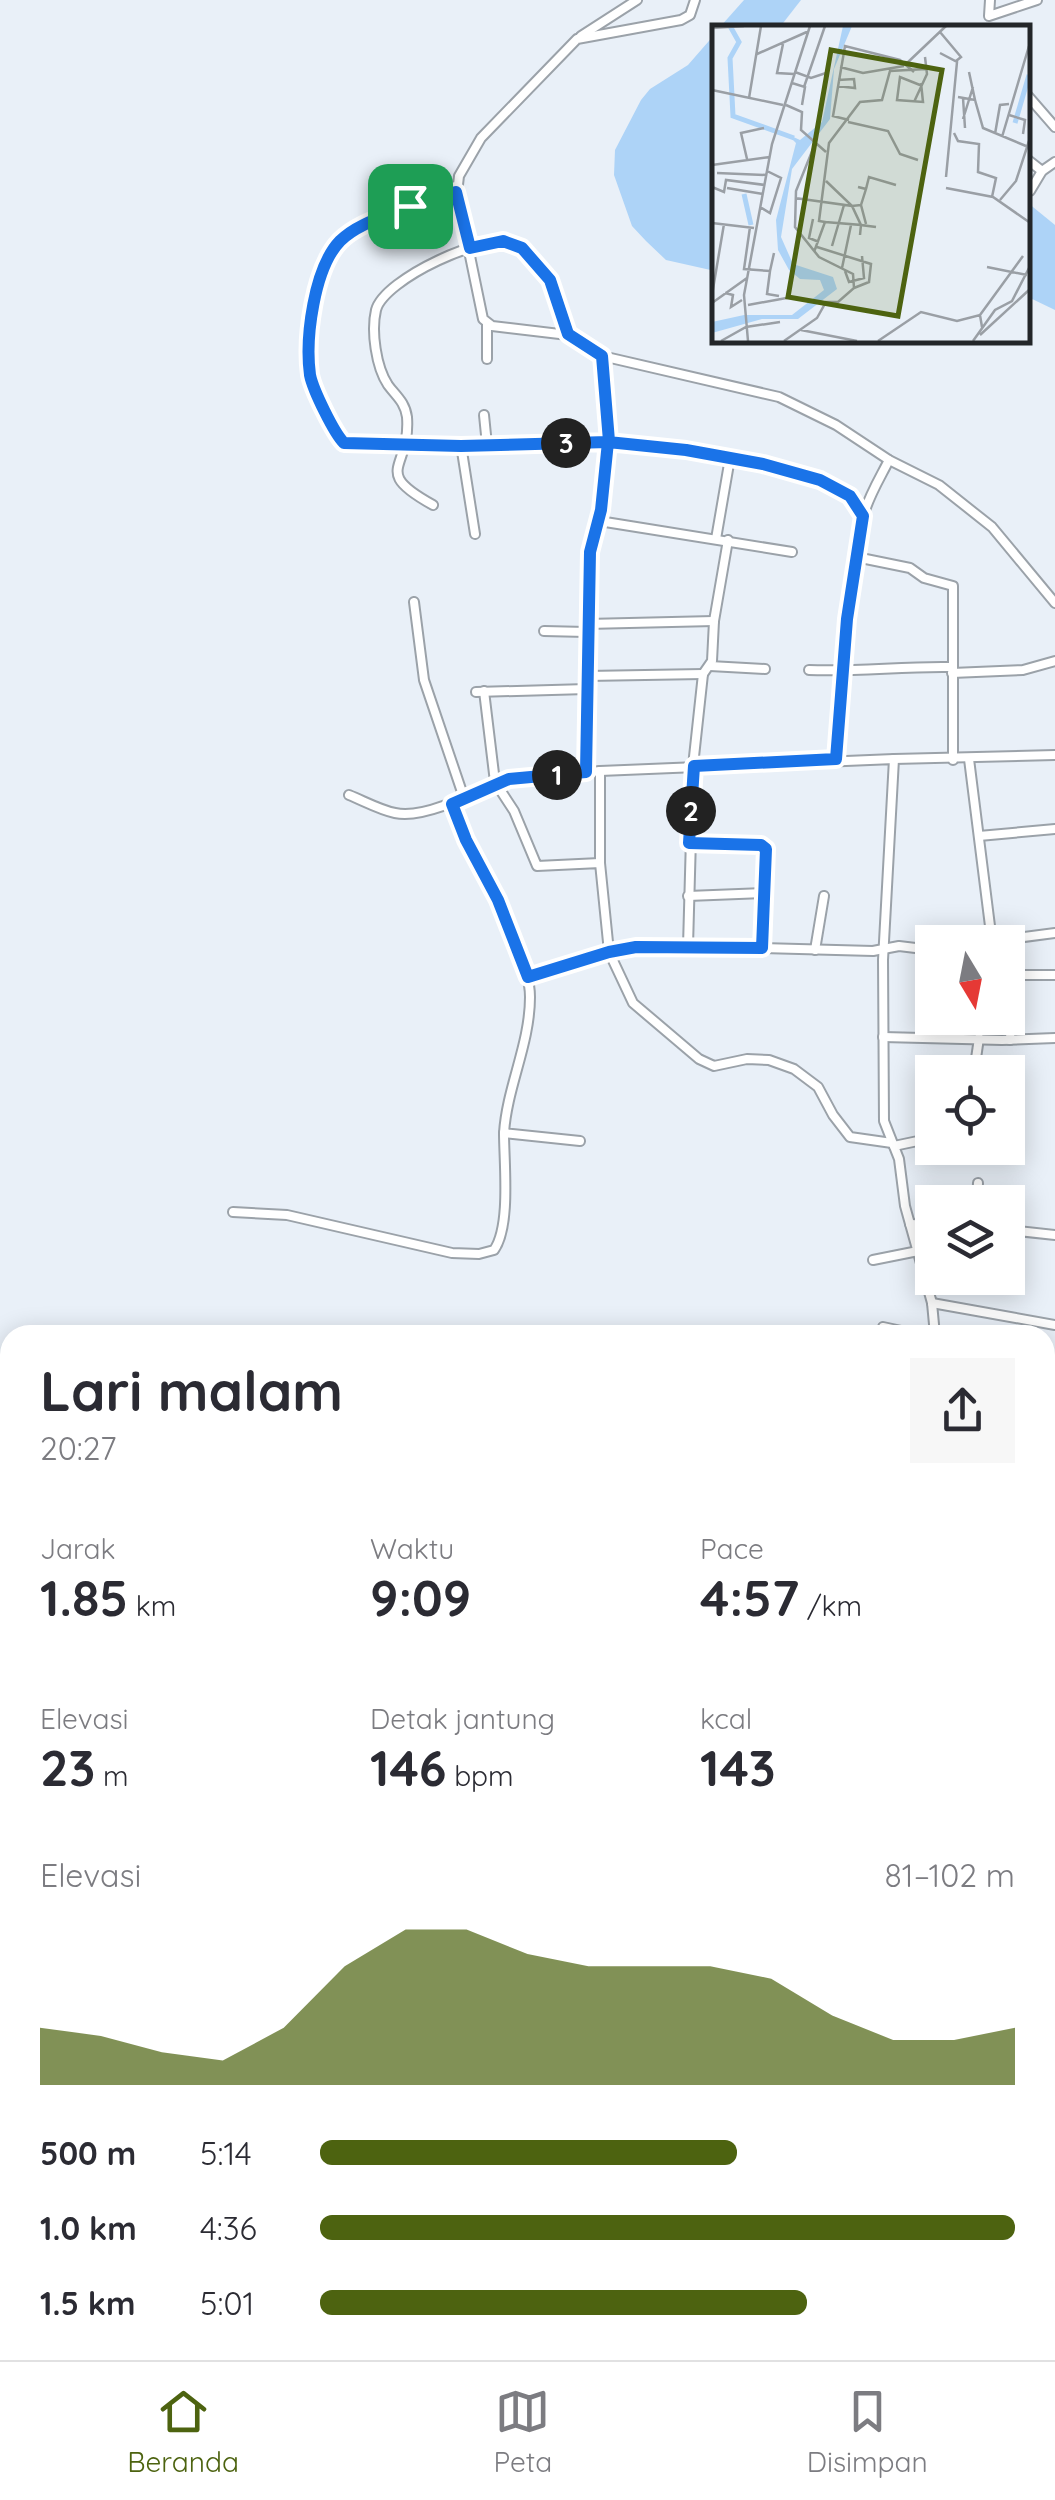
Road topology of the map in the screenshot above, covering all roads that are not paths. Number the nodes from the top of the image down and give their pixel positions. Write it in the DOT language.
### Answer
graph roads {
  1 [pos="637,0"];
  2 [pos="696,0"];
  3 [pos="990,0"];
  4 [pos="1037,0"];
  5 [pos="989,16"];
  6 [pos="993,25"];
  7 [pos="577,39"];
  8 [pos="1030,98"];
  9 [pos="1055,128"];
  10 [pos="1030,162"];
  11 [pos="1055,162"];
  12 [pos="1042,172"];
  13 [pos="1030,191"];
  14 [pos="456,192"];
  15 [pos="470,248"];
  16 [pos="487,324"];
  17 [pos="568,334"];
  18 [pos="602,356"];
  19 [pos="487,359"];
  20 [pos="484,415"];
  21 [pos="608,442"];
  22 [pos="487,445"];
  23 [pos="406,446"];
  24 [pos="461,446"];
  25 [pos="730,458"];
  26 [pos="890,460"];
  27 [pos="433,505"];
  28 [pos="863,516"];
  29 [pos="598,521"];
  30 [pos="474,534"];
  31 [pos="716,538"];
  32 [pos="728,540"];
  33 [pos="792,552"];
  34 [pos="856,557"];
  35 [pos="414,602"];
  36 [pos="1055,603"];
  37 [pos="714,621"];
  38 [pos="586,628"];
  39 [pos="544,631"];
  40 [pos="1055,661"];
  41 [pos="710,666"];
  42 [pos="765,669"];
  43 [pos="809,670"];
  44 [pos="952,670"];
  45 [pos="843,672"];
  46 [pos="702,674"];
  47 [pos="586,676"];
  48 [pos="586,689"];
  49 [pos="1055,755"];
  50 [pos="894,758"];
  51 [pos="836,759"];
  52 [pos="969,759"];
  53 [pos="952,760"];
  54 [pos="694,766"];
  55 [pos="600,771"];
  56 [pos="586,772"];
  57 [pos="496,782"];
  58 [pos="349,795"];
  59 [pos="464,798"];
  60 [pos="452,804"];
  61 [pos="1055,829"];
  62 [pos="979,836"];
  63 [pos="689,843"];
  64 [pos="600,864"];
  65 [pos="766,893"];
  66 [pos="688,896"];
  67 [pos="824,896"];
  68 [pos="987,925"];
  69 [pos="1055,933"];
  70 [pos="1025,937"];
  71 [pos="688,946"];
  72 [pos="915,946"];
  73 [pos="762,948"];
  74 [pos="884,948"];
  75 [pos="816,950"];
  76 [pos="609,952"];
  77 [pos="1055,975"];
  78 [pos="1025,976"];
  79 [pos="528,977"];
  80 [pos="1010,1035"];
  81 [pos="883,1037"];
  82 [pos="979,1038"];
  83 [pos="1055,1038"];
  84 [pos="1010,1040"];
  85 [pos="976,1055"];
  86 [pos="504,1133"];
  87 [pos="580,1140"];
  88 [pos="915,1141"];
  89 [pos="893,1144"];
  90 [pos="233,1212"];
  91 [pos="910,1224"];
  92 [pos="915,1224"];
  93 [pos="1025,1231"];
  94 [pos="1055,1234"];
  95 [pos="915,1241"];
  96 [pos="915,1252"];
  97 [pos="873,1260"];
  98 [pos="930,1295"];
  99 [pos="932,1303"];
  100 [pos="934,1325"];
  101 [pos="1055,1325"];
  1 -- 7 [label="street"];
  2 -- 7 [label="street"];
  3 -- 5 [label="street"];
  4 -- 5 [label="street"];
  5 -- 6 [label="street"];
  7 -- 14 [label="street"];
  8 -- 9 [label="street"];
  10 -- 12 [label="street"];
  11 -- 12 [label="street"];
  12 -- 13 [label="street"];
  14 -- 15 [label="street"];
  14 -- 23 [label="street"];
  15 -- 16 [label="street"];
  15 -- 17 [label="street"];
  15 -- 23 [label="street"];
  16 -- 17 [label="street"];
  16 -- 19 [label="street"];
  17 -- 18 [label="street"];
  18 -- 21 [label="street"];
  18 -- 26 [label="street"];
  20 -- 22 [label="street"];
  21 -- 22 [label="street"];
  21 -- 25 [label="street"];
  21 -- 29 [label="street"];
  22 -- 24 [label="street"];
  23 -- 24 [label="street"];
  23 -- 27 [label="street"];
  24 -- 30 [label="street"];
  25 -- 28 [label="street"];
  25 -- 31 [label="street"];
  26 -- 28 [label="street"];
  26 -- 36 [label="street"];
  28 -- 34 [label="street"];
  29 -- 31 [label="street"];
  29 -- 38 [label="street"];
  31 -- 32 [label="street"];
  32 -- 33 [label="street"];
  32 -- 37 [label="street"];
  34 -- 44 [label="street"];
  34 -- 45 [label="street"];
  35 -- 59 [label="street"];
  37 -- 38 [label="street"];
  37 -- 41 [label="street"];
  38 -- 39 [label="street"];
  38 -- 47 [label="street"];
  40 -- 44 [label="street"];
  41 -- 42 [label="street"];
  41 -- 46 [label="street"];
  43 -- 45 [label="street"];
  44 -- 45 [label="street"];
  44 -- 53 [label="street"];
  45 -- 51 [label="street"];
  46 -- 47 [label="street"];
  46 -- 54 [label="street"];
  47 -- 48 [label="street"];
  48 -- 56 [label="street"];
  48 -- 57 [label="street"];
  49 -- 52 [label="street"];
  50 -- 51 [label="street"];
  50 -- 53 [label="street"];
  50 -- 74 [label="street"];
  51 -- 54 [label="street"];
  52 -- 53 [label="street"];
  52 -- 62 [label="street"];
  54 -- 55 [label="street"];
  54 -- 63 [label="street"];
  55 -- 56 [label="street"];
  55 -- 64 [label="street"];
  56 -- 57 [label="street"];
  57 -- 59 [label="street"];
  57 -- 64 [label="street"];
  58 -- 60 [label="street"];
  59 -- 60 [label="street"];
  60 -- 79 [label="street"];
  61 -- 62 [label="street"];
  62 -- 68 [label="street"];
  63 -- 65 [label="street"];
  63 -- 66 [label="street"];
  64 -- 76 [label="street"];
  65 -- 66 [label="street"];
  65 -- 73 [label="street"];
  66 -- 71 [label="street"];
  67 -- 75 [label="street"];
  69 -- 70 [label="street"];
  71 -- 73 [label="street"];
  71 -- 76 [label="street"];
  72 -- 74 [label="street"];
  73 -- 75 [label="street"];
  74 -- 75 [label="street"];
  74 -- 81 [label="street"];
  76 -- 79 [label="street"];
  76 -- 89 [label="street"];
  77 -- 78 [label="street"];
  79 -- 86 [label="street"];
  80 -- 84 [label="street"];
  81 -- 82 [label="street"];
  81 -- 89 [label="street"];
  82 -- 84 [label="street"];
  82 -- 85 [label="street"];
  83 -- 84 [label="street"];
  86 -- 87 [label="street"];
  86 -- 90 [label="street"];
  88 -- 89 [label="street"];
  89 -- 91 [label="street"];
  91 -- 92 [label="street"];
  91 -- 95 [label="street"];
  93 -- 94 [label="street"];
  96 -- 97 [label="street"];
  98 -- 99 [label="street"];
  99 -- 100 [label="street"];
  99 -- 101 [label="street"];
}
